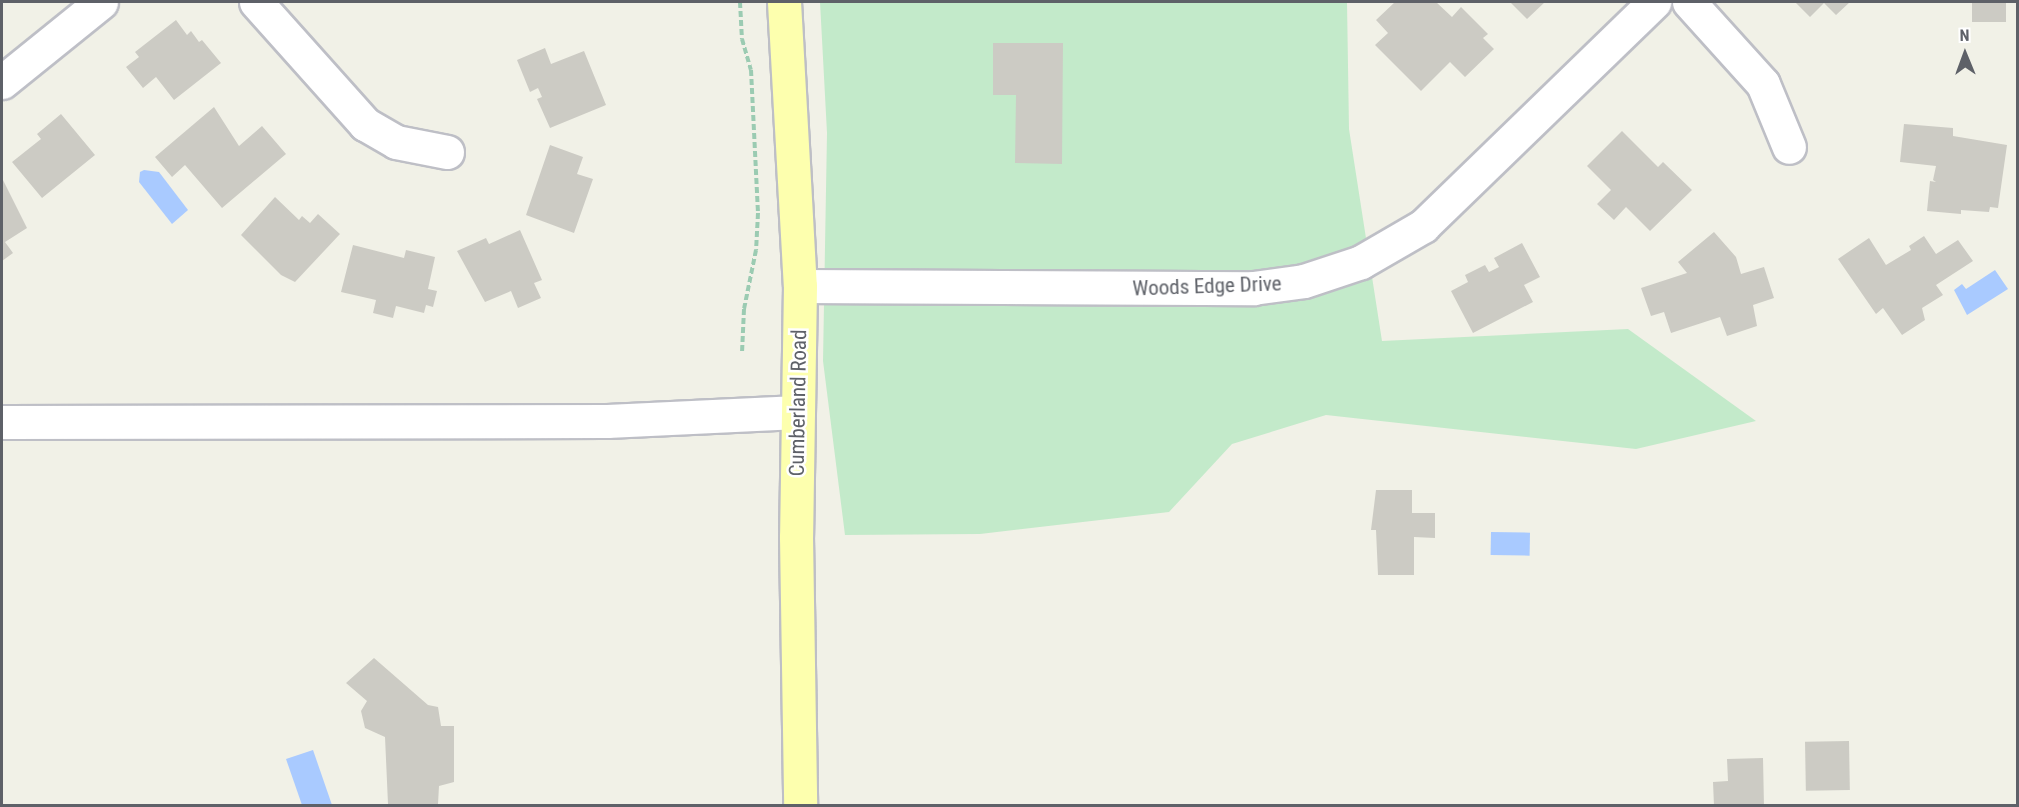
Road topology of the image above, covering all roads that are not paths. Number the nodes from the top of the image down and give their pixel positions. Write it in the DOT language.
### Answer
graph roads {
  1 [pos="101,2"];
  2 [pos="256,2"];
  3 [pos="784,2"];
  4 [pos="1654,2"];
  5 [pos="1689,2"];
  6 [pos="2,82"];
  7 [pos="1789,147"];
  8 [pos="447,152"];
  9 [pos="800,286"];
  10 [pos="798,412"];
  11 [pos="2,422"];
  12 [pos="800,806"];
  1 -- 6 [label="street"];
  2 -- 8 [label="street"];
  3 -- 9 [label="main road, Cumberland Road"];
  4 -- 9 [label="street, Woods Edge Drive"];
  5 -- 7 [label="street"];
  9 -- 10 [label="main road, Cumberland Road"];
  10 -- 11 [label="street"];
  10 -- 12 [label="main road, Cumberland Road"];
}
